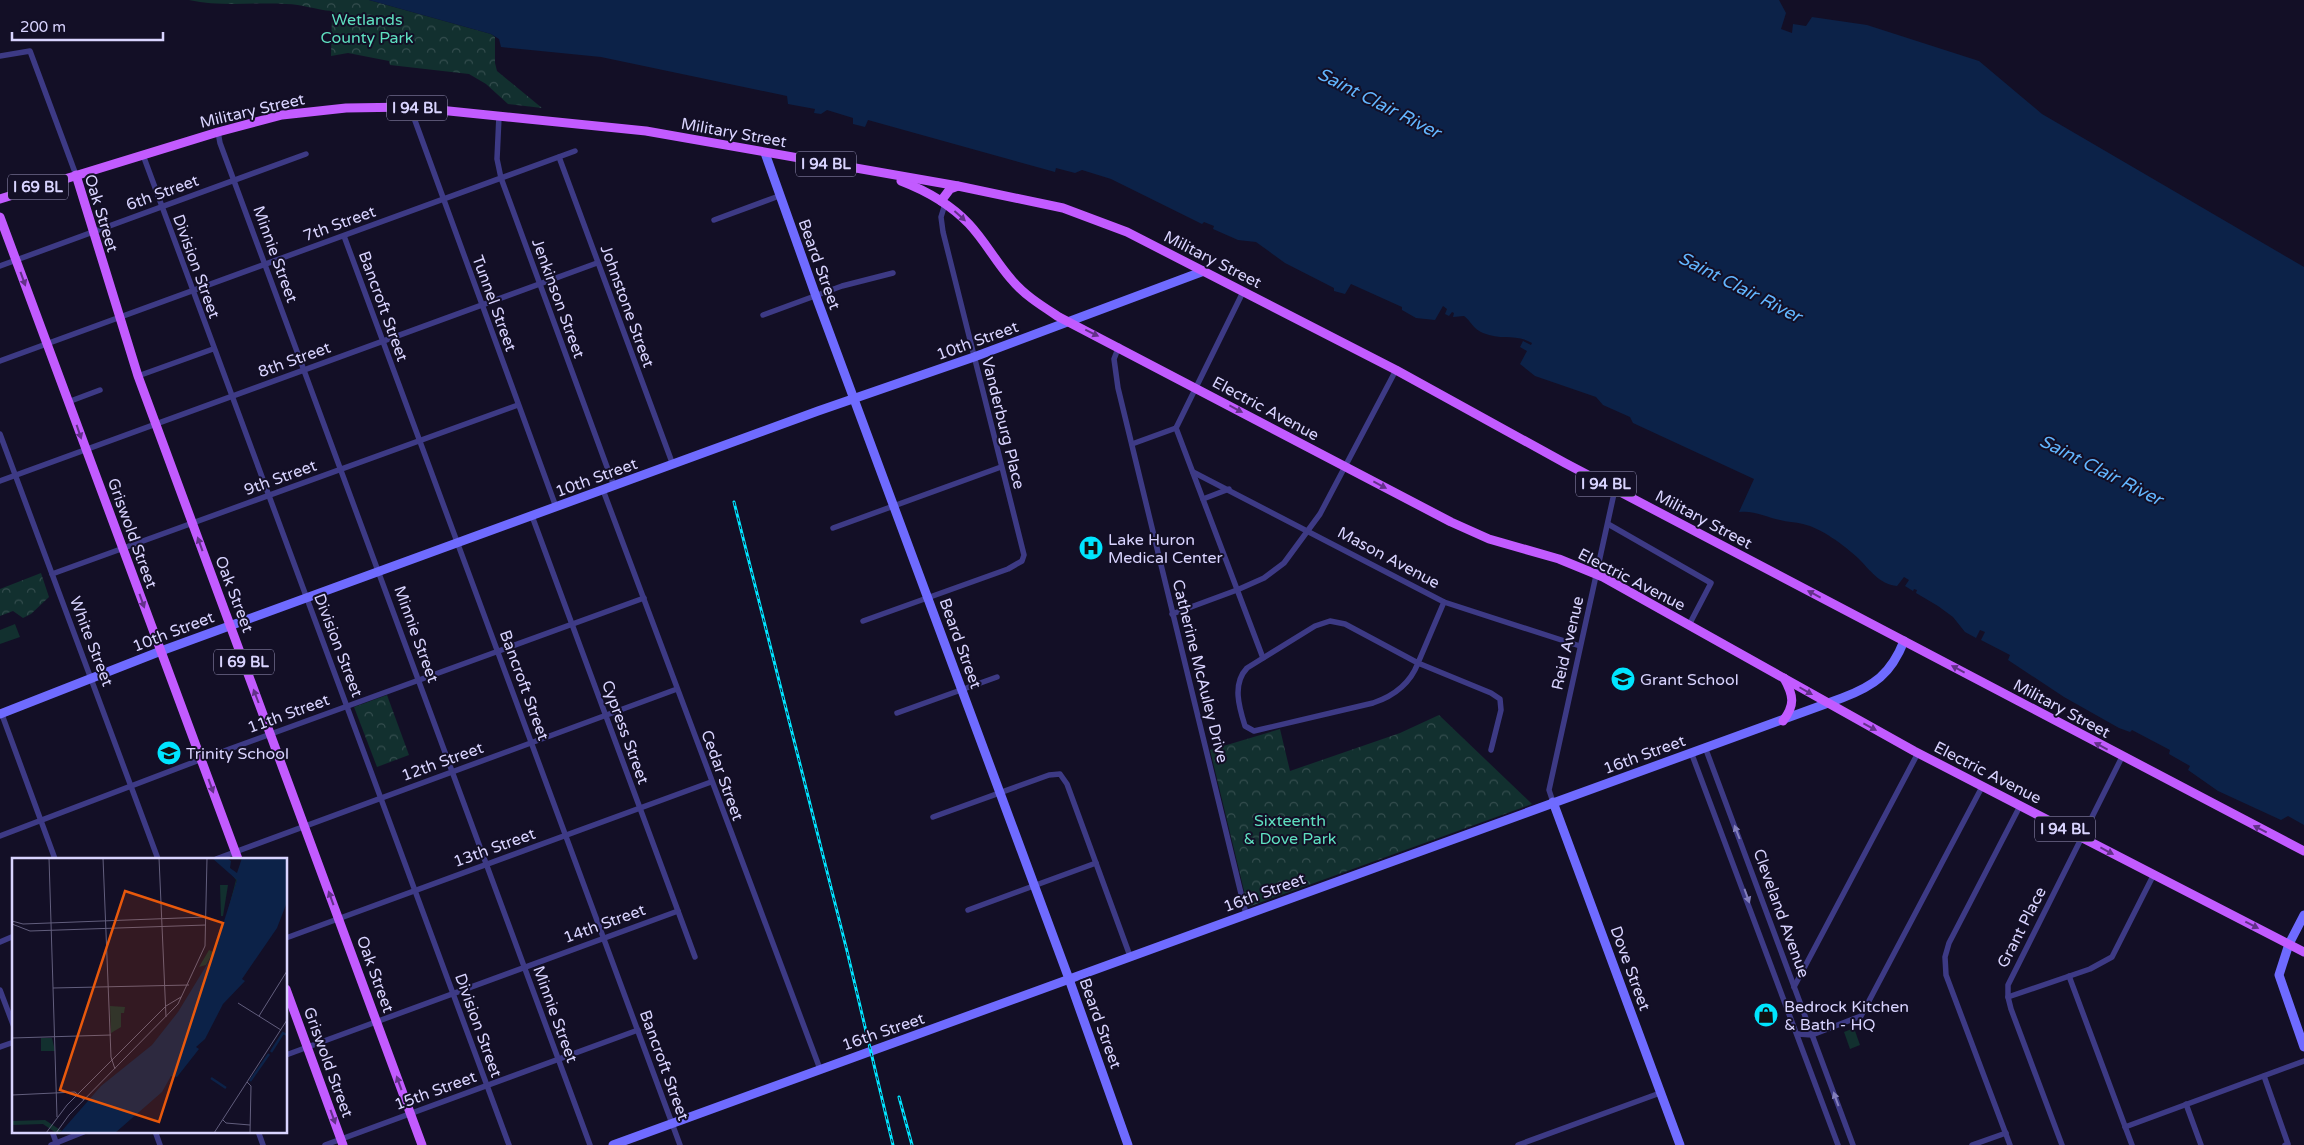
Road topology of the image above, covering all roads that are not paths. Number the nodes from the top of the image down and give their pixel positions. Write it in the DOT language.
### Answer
graph roads {
  1 [pos="0,56"];
  2 [pos="410,107"];
  3 [pos="499,116"];
  4 [pos="218,132"];
  5 [pos="575,151"];
  6 [pos="765,152"];
  7 [pos="306,154"];
  8 [pos="143,155"];
  9 [pos="559,157"];
  10 [pos="76,175"];
  11 [pos="887,175"];
  12 [pos="501,178"];
  13 [pos="234,180"];
  14 [pos="958,186"];
  15 [pos="779,196"];
  16 [pos="0,199"];
  17 [pos="442,199"];
  18 [pos="943,202"];
  19 [pos="161,207"];
  20 [pos="0,217"];
  21 [pos="714,220"];
  22 [pos="92,232"];
  23 [pos="344,236"];
  24 [pos="16,260"];
  25 [pos="597,263"];
  26 [pos="265,264"];
  27 [pos="0,266"];
  28 [pos="1204,271"];
  29 [pos="893,273"];
  30 [pos="539,284"];
  31 [pos="192,291"];
  32 [pos="1243,292"];
  33 [pos="816,295"];
  34 [pos="481,305"];
  35 [pos="763,315"];
  36 [pos="119,318"];
  37 [pos="1069,322"];
  38 [pos="382,341"];
  39 [pos="46,344"];
  40 [pos="1119,346"];
  41 [pos="213,349"];
  42 [pos="974,357"];
  43 [pos="0,361"];
  44 [pos="304,370"];
  45 [pos="1396,370"];
  46 [pos="138,376"];
  47 [pos="1194,388"];
  48 [pos="100,390"];
  49 [pos="231,396"];
  50 [pos="854,399"];
  51 [pos="68,402"];
  52 [pos="518,405"];
  53 [pos="156,424"];
  54 [pos="1176,428"];
  55 [pos="0,434"];
  56 [pos="419,440"];
  57 [pos="1132,444"];
  58 [pos="85,450"];
  59 [pos="673,465"];
  60 [pos="1344,466"];
  61 [pos="1001,467"];
  62 [pos="340,469"];
  63 [pos="1193,472"];
  64 [pos="15,476"];
  65 [pos="0,481"];
  66 [pos="614,486"];
  67 [pos="1229,489"];
  68 [pos="1615,489"];
  69 [pos="603,490"];
  70 [pos="268,496"];
  71 [pos="1203,499"];
  72 [pos="894,506"];
  73 [pos="556,507"];
  74 [pos="532,516"];
  75 [pos="192,524"];
  76 [pos="1608,524"];
  77 [pos="833,528"];
  78 [pos="1308,530"];
  79 [pos="458,544"];
  80 [pos="123,548"];
  81 [pos="379,573"];
  82 [pos="52,574"];
  83 [pos="1596,574"];
  84 [pos="1237,590"];
  85 [pos="644,598"];
  86 [pos="928,598"];
  87 [pos="307,599"];
  88 [pos="1444,602"];
  89 [pos="1172,614"];
  90 [pos="862,621"];
  91 [pos="572,624"];
  92 [pos="1689,625"];
  93 [pos="231,626"];
  94 [pos="1904,641"];
  95 [pos="1580,646"];
  96 [pos="161,651"];
  97 [pos="498,651"];
  98 [pos="1263,658"];
  99 [pos="1418,663"];
  100 [pos="997,677"];
  101 [pos="91,678"];
  102 [pos="1784,678"];
  103 [pos="419,680"];
  104 [pos="678,690"];
  105 [pos="962,690"];
  106 [pos="1827,704"];
  107 [pos="347,706"];
  108 [pos="0,713"];
  109 [pos="897,713"];
  110 [pos="606,716"];
  111 [pos="1783,721"];
  112 [pos="271,734"];
  113 [pos="532,743"];
  114 [pos="1706,747"];
  115 [pos="1491,750"];
  116 [pos="1692,752"];
  117 [pos="1918,753"];
  118 [pos="2122,757"];
  119 [pos="202,759"];
  120 [pos="453,772"];
  121 [pos="711,782"];
  122 [pos="131,786"];
  123 [pos="1982,787"];
  124 [pos="1000,793"];
  125 [pos="381,798"];
  126 [pos="1553,802"];
  127 [pos="2020,806"];
  128 [pos="640,808"];
  129 [pos="934,817"];
  130 [pos="41,821"];
  131 [pos="304,826"];
  132 [pos="566,835"];
  133 [pos="0,836"];
  134 [pos="2082,838"];
  135 [pos="2304,851"];
  136 [pos="236,855"];
  137 [pos="55,858"];
  138 [pos="158,858"];
  139 [pos="221,858"];
  140 [pos="1096,863"];
  141 [pos="487,864"];
  142 [pos="2153,876"];
  143 [pos="1034,885"];
  144 [pos="415,890"];
  145 [pos="968,910"];
  146 [pos="678,911"];
  147 [pos="1246,914"];
  148 [pos="2304,915"];
  149 [pos="338,918"];
  150 [pos="12,937"];
  151 [pos="288,937"];
  152 [pos="604,938"];
  153 [pos="0,942"];
  154 [pos="2290,944"];
  155 [pos="2304,952"];
  156 [pos="1130,956"];
  157 [pos="695,957"];
  158 [pos="525,967"];
  159 [pos="2070,976"];
  160 [pos="1069,978"];
  161 [pos="1794,987"];
  162 [pos="0,990"];
  163 [pos="288,994"];
  164 [pos="453,994"];
  165 [pos="2008,997"];
  166 [pos="377,1021"];
  167 [pos="12,1022"];
  168 [pos="638,1030"];
  169 [pos="1798,1034"];
  170 [pos="1812,1035"];
  171 [pos="12,1043"];
  172 [pos="0,1047"];
  173 [pos="308,1047"];
  174 [pos="2304,1047"];
  175 [pos="288,1054"];
  176 [pos="558,1059"];
  177 [pos="2304,1061"];
  178 [pos="820,1069"];
  179 [pos="2264,1076"];
  180 [pos="487,1086"];
  181 [pos="1660,1093"];
  182 [pos="2186,1104"];
  183 [pos="410,1113"];
  184 [pos="672,1123"];
  185 [pos="2125,1127"];
  186 [pos="84,1132"];
  187 [pos="155,1132"];
  188 [pos="258,1132"];
  189 [pos="2006,1133"];
  190 [pos="342,1142"];
  191 [pos="55,1144"];
  192 [pos="160,1145"];
  193 [pos="263,1145"];
  194 [pos="325,1145"];
  195 [pos="422,1145"];
  196 [pos="509,1145"];
  197 [pos="590,1145"];
  198 [pos="613,1145"];
  199 [pos="680,1145"];
  200 [pos="1128,1145"];
  201 [pos="1518,1145"];
  202 [pos="1680,1145"];
  203 [pos="1838,1145"];
  204 [pos="1853,1145"];
  205 [pos="1972,1145"];
  206 [pos="2010,1145"];
  207 [pos="2062,1145"];
  208 [pos="2132,1145"];
  209 [pos="2201,1145"];
  210 [pos="2284,1145"];
  1 -- 10 [label="street, Oak Street"];
  2 -- 3 [label="main road, Military Street / I 94 BL"];
  2 -- 4 [label="main road, Military Street / I 94 BL"];
  2 -- 17 [label="street, Tunnel Street"];
  3 -- 6 [label="main road, Military Street / I 94 BL"];
  3 -- 12 [label="street, Jenkinson Street"];
  4 -- 8 [label="main road, Military Street / I 94 BL"];
  4 -- 13 [label="street, Minnie Street"];
  5 -- 9 [label="street, 7th Street"];
  6 -- 11 [label="main road, Military Street / I 94 BL"];
  6 -- 15 [label="street, Beard Street"];
  7 -- 13 [label="street, 6th Street"];
  8 -- 10 [label="main road, Military Street / I 94 BL"];
  8 -- 19 [label="street, Division Street"];
  9 -- 12 [label="street, 7th Street"];
  9 -- 25 [label="street, Johnstone Street"];
  10 -- 16 [label="main road, Military Street / I 69 BL"];
  10 -- 22 [label="main road, Oak Street / I 69 BL"];
  11 -- 14 [label="main road, Military Street / I 94 BL"];
  11 -- 18 [label="main road, Electric Avenue / I 94 BL"];
  12 -- 17 [label="street, 7th Street"];
  12 -- 30 [label="street, Jenkinson Street"];
  13 -- 19 [label="street, 6th Street"];
  13 -- 26 [label="street, Minnie Street"];
  14 -- 18 [label="main road"];
  14 -- 28 [label="main road, Military Street / I 94 BL"];
  15 -- 21 [label="street"];
  15 -- 33 [label="street, Beard Street"];
  17 -- 23 [label="street, 7th Street"];
  17 -- 34 [label="street, Tunnel Street"];
  18 -- 37 [label="main road, Electric Avenue / I 94 BL, one-way"];
  18 -- 42 [label="street, Vanderburg Place"];
  19 -- 22 [label="street, 6th Street"];
  19 -- 31 [label="street, Division Street"];
  20 -- 24 [label="main road, Griswold Street / I 69 BL"];
  22 -- 24 [label="street, 6th Street"];
  22 -- 36 [label="main road, Oak Street / I 69 BL"];
  23 -- 26 [label="street, 7th Street"];
  23 -- 38 [label="street, Bancroft Street"];
  24 -- 27 [label="street, 6th Street"];
  24 -- 39 [label="main road, Griswold Street / I 69 BL, one-way"];
  25 -- 30 [label="street, 8th Street"];
  25 -- 59 [label="street, Johnstone Street"];
  26 -- 31 [label="street, 7th Street"];
  26 -- 44 [label="street, Minnie Street"];
  28 -- 32 [label="main road, Military Street / I 94 BL"];
  28 -- 37 [label="street, 10th Street"];
  29 -- 33 [label="street"];
  30 -- 34 [label="street, 8th Street"];
  30 -- 66 [label="street, Jenkinson Street"];
  31 -- 36 [label="street, 7th Street"];
  31 -- 41 [label="street, Division Street"];
  32 -- 45 [label="main road, Military Street / I 94 BL"];
  32 -- 47 [label="street"];
  33 -- 35 [label="street"];
  33 -- 50 [label="street, Beard Street"];
  34 -- 38 [label="street, 8th Street"];
  34 -- 52 [label="street, Tunnel Street"];
  36 -- 39 [label="street, 7th Street"];
  36 -- 46 [label="main road, Oak Street / I 69 BL"];
  37 -- 40 [label="main road, Electric Avenue / I 94 BL, one-way"];
  37 -- 42 [label="street, 10th Street"];
  38 -- 44 [label="street, 8th Street"];
  38 -- 56 [label="street, Bancroft Street"];
  39 -- 43 [label="street, 7th Street"];
  39 -- 51 [label="main road, Griswold Street / I 69 BL"];
  40 -- 47 [label="main road, Electric Avenue / I 94 BL"];
  40 -- 57 [label="street, Catherine McAuley Drive"];
  41 -- 46 [label="street"];
  41 -- 49 [label="street, Division Street"];
  42 -- 50 [label="street, 10th Street"];
  42 -- 61 [label="street, Vanderburg Place"];
  44 -- 49 [label="street, 8th Street"];
  44 -- 62 [label="street, Minnie Street"];
  45 -- 60 [label="street"];
  45 -- 68 [label="main road, Military Street / I 94 BL"];
  46 -- 53 [label="main road, Oak Street / I 69 BL"];
  47 -- 54 [label="street"];
  47 -- 60 [label="main road, Electric Avenue / I 94 BL, one-way"];
  48 -- 51 [label="street"];
  49 -- 53 [label="street, 8th Street"];
  49 -- 70 [label="street, Division Street"];
  50 -- 59 [label="street, 10th Street"];
  50 -- 72 [label="street, Beard Street"];
  51 -- 58 [label="main road, Griswold Street / I 69 BL, one-way"];
  52 -- 56 [label="street, 9th Street"];
  52 -- 73 [label="street, Tunnel Street"];
  53 -- 58 [label="street, 8th Street"];
  53 -- 75 [label="main road, Oak Street / I 69 BL"];
  54 -- 57 [label="street"];
  54 -- 63 [label="street"];
  55 -- 64 [label="street, White Street"];
  56 -- 62 [label="street, 9th Street"];
  56 -- 79 [label="street, Bancroft Street"];
  57 -- 89 [label="street, Catherine McAuley Drive"];
  58 -- 64 [label="street, 8th Street"];
  58 -- 80 [label="main road, Griswold Street / I 69 BL"];
  59 -- 66 [label="street, 10th Street"];
  60 -- 78 [label="street"];
  60 -- 83 [label="main road, Electric Avenue / I 94 BL, one-way"];
  61 -- 72 [label="street"];
  61 -- 86 [label="street, Vanderburg Place"];
  62 -- 70 [label="street, 9th Street"];
  62 -- 81 [label="street, Minnie Street"];
  63 -- 67 [label="street, Mason Avenue"];
  63 -- 71 [label="street"];
  64 -- 65 [label="street, 8th Street"];
  64 -- 82 [label="street, White Street"];
  66 -- 69 [label="street, 10th Street"];
  67 -- 71 [label="street"];
  67 -- 78 [label="street, Mason Avenue"];
  68 -- 76 [label="street, Reid Avenue"];
  94 -- 68 [label="main road, Military Street / I 94 BL, one-way"];
  69 -- 73 [label="street, 10th Street"];
  69 -- 85 [label="street, Cedar Street"];
  70 -- 75 [label="street, 9th Street"];
  70 -- 87 [label="street, Division Street"];
  71 -- 84 [label="street"];
  72 -- 77 [label="street"];
  72 -- 86 [label="street, Beard Street"];
  73 -- 74 [label="street, 10th Street"];
  74 -- 79 [label="street, 10th Street"];
  74 -- 91 [label="street, Cypress Street"];
  75 -- 80 [label="street, 9th Street"];
  93 -- 75 [label="main road, Oak Street / I 69 BL, one-way"];
  76 -- 83 [label="street, Reid Avenue"];
  76 -- 92 [label="street"];
  78 -- 84 [label="street"];
  78 -- 88 [label="street, Mason Avenue"];
  79 -- 81 [label="street, 10th Street"];
  79 -- 97 [label="street, Bancroft Street"];
  80 -- 82 [label="street, 9th Street"];
  80 -- 96 [label="main road, Griswold Street / I 69 BL, one-way"];
  81 -- 87 [label="street, 10th Street"];
  81 -- 103 [label="street, Minnie Street"];
  82 -- 101 [label="street, White Street"];
  83 -- 92 [label="main road, Electric Avenue / I 94 BL"];
  83 -- 95 [label="street, Reid Avenue"];
  84 -- 89 [label="street"];
  84 -- 98 [label="street"];
  85 -- 91 [label="street, 11th Street"];
  85 -- 104 [label="street, Cedar Street"];
  86 -- 90 [label="street"];
  86 -- 105 [label="street, Beard Street"];
  87 -- 93 [label="street, 10th Street"];
  87 -- 107 [label="street, Division Street"];
  88 -- 95 [label="street, Mason Avenue"];
  88 -- 99 [label="street"];
  89 -- 147 [label="street, Catherine McAuley Drive"];
  91 -- 97 [label="street, 11th Street"];
  91 -- 110 [label="street, Cypress Street"];
  92 -- 102 [label="main road, Electric Avenue / I 94 BL"];
  93 -- 96 [label="street, 10th Street"];
  112 -- 93 [label="main road, Oak Street / I 69 BL, one-way"];
  94 -- 106 [label="street, 16th Street"];
  118 -- 94 [label="main road, Military Street / I 94 BL, one-way"];
  95 -- 126 [label="street, Reid Avenue"];
  96 -- 101 [label="street, 10th Street"];
  96 -- 119 [label="main road, Griswold Street / I 69 BL"];
  97 -- 103 [label="street, 11th Street"];
  97 -- 113 [label="street, Bancroft Street"];
  98 -- 99 [label="street"];
  98 -- 99 [label="street"];
  99 -- 115 [label="street"];
  100 -- 105 [label="street"];
  101 -- 108 [label="street, 10th Street"];
  101 -- 122 [label="street, White Street"];
  102 -- 106 [label="main road, Electric Avenue / I 94 BL, one-way"];
  102 -- 111 [label="main road"];
  103 -- 107 [label="street, 11th Street"];
  103 -- 120 [label="street, Minnie Street"];
  104 -- 110 [label="street, 12th Street"];
  104 -- 121 [label="street, Cedar Street"];
  105 -- 109 [label="street"];
  105 -- 124 [label="street, Beard Street"];
  106 -- 111 [label="street, 16th Street"];
  106 -- 117 [label="main road, Electric Avenue / I 94 BL, one-way"];
  107 -- 112 [label="street, 11th Street"];
  107 -- 125 [label="street, Division Street"];
  108 -- 130 [label="street"];
  110 -- 113 [label="street, 12th Street"];
  110 -- 128 [label="street, Cypress Street"];
  111 -- 114 [label="street, 16th Street"];
  112 -- 119 [label="street, 11th Street"];
  112 -- 131 [label="main road, Oak Street / I 69 BL"];
  113 -- 120 [label="street, 12th Street"];
  113 -- 132 [label="street, Bancroft Street"];
  114 -- 116 [label="street, 16th Street"];
  161 -- 114 [label="street, Cleveland Avenue, one-way"];
  116 -- 126 [label="street, 16th Street"];
  116 -- 169 [label="street, Cleveland Avenue, one-way"];
  117 -- 123 [label="main road, Electric Avenue / I 94 BL"];
  117 -- 161 [label="street"];
  118 -- 134 [label="street, Grant Place"];
  135 -- 118 [label="main road, Military Street / I 94 BL, one-way"];
  119 -- 122 [label="street, 11th Street"];
  119 -- 136 [label="main road, Griswold Street / I 69 BL, one-way"];
  120 -- 125 [label="street, 12th Street"];
  120 -- 141 [label="street, Minnie Street"];
  121 -- 128 [label="street, 13th Street"];
  121 -- 178 [label="street, Cedar Street"];
  122 -- 130 [label="street, 11th Street"];
  122 -- 138 [label="street, White Street"];
  123 -- 127 [label="main road, Electric Avenue / I 94 BL"];
  123 -- 170 [label="street"];
  124 -- 129 [label="street"];
  124 -- 140 [label="street"];
  124 -- 143 [label="street, Beard Street"];
  125 -- 131 [label="street, 12th Street"];
  125 -- 144 [label="street, Division Street"];
  126 -- 147 [label="street, 16th Street"];
  126 -- 181 [label="street, Dove Street"];
  127 -- 134 [label="main road, Electric Avenue / I 94 BL"];
  127 -- 189 [label="street"];
  128 -- 132 [label="street, 13th Street"];
  128 -- 146 [label="street, Cypress Street"];
  130 -- 133 [label="street, 11th Street"];
  130 -- 137 [label="street"];
  131 -- 136 [label="street, 12th Street"];
  149 -- 131 [label="main road, Oak Street / I 69 BL, one-way"];
  132 -- 141 [label="street, 13th Street"];
  132 -- 152 [label="street, Bancroft Street"];
  134 -- 142 [label="main road, Electric Avenue / I 94 BL, one-way"];
  134 -- 165 [label="street, Grant Place"];
  136 -- 139 [label="street, 12th Street"];
  140 -- 143 [label="street"];
  140 -- 156 [label="street"];
  141 -- 144 [label="street, 13th Street"];
  141 -- 158 [label="street, Minnie Street"];
  142 -- 154 [label="main road, Electric Avenue / I 94 BL, one-way"];
  142 -- 159 [label="street"];
  143 -- 145 [label="street"];
  143 -- 160 [label="street, Beard Street"];
  144 -- 149 [label="street, 13th Street"];
  144 -- 164 [label="street, Division Street"];
  146 -- 152 [label="street, 14th Street"];
  146 -- 157 [label="street, Cypress Street"];
  147 -- 156 [label="street, 16th Street"];
  148 -- 154 [label="street"];
  149 -- 151 [label="street, 13th Street"];
  149 -- 166 [label="main road, Oak Street / I 69 BL"];
  150 -- 153 [label="street"];
  152 -- 158 [label="street, 14th Street"];
  152 -- 168 [label="street, Bancroft Street"];
  154 -- 155 [label="main road, Electric Avenue / I 94 BL"];
  154 -- 174 [label="street"];
  156 -- 160 [label="street, 16th Street"];
  158 -- 164 [label="street, 14th Street"];
  158 -- 176 [label="street, Minnie Street"];
  159 -- 165 [label="street"];
  159 -- 185 [label="street"];
  160 -- 178 [label="street, 16th Street"];
  160 -- 200 [label="street, Beard Street"];
  161 -- 170 [label="street, Cleveland Avenue"];
  162 -- 167 [label="street"];
  163 -- 173 [label="main road, Griswold Street"];
  164 -- 166 [label="street, 14th Street"];
  164 -- 180 [label="street, Division Street"];
  165 -- 207 [label="street"];
  166 -- 173 [label="street, 14th Street"];
  183 -- 166 [label="main road, Oak Street / I 69 BL, one-way"];
  168 -- 176 [label="street, 15th Street"];
  168 -- 184 [label="street, Bancroft Street"];
  169 -- 170 [label="street"];
  169 -- 203 [label="street, Cleveland Avenue"];
  204 -- 170 [label="street, Cleveland Avenue, one-way"];
  171 -- 172 [label="street"];
  173 -- 175 [label="street, 14th Street"];
  173 -- 190 [label="main road, Griswold Street, one-way"];
  176 -- 180 [label="street, 15th Street"];
  176 -- 197 [label="street, Minnie Street"];
  177 -- 179 [label="street"];
  178 -- 184 [label="street, 16th Street"];
  179 -- 182 [label="street"];
  179 -- 210 [label="street"];
  180 -- 183 [label="street, 15th Street"];
  180 -- 196 [label="street, Division Street"];
  181 -- 201 [label="street"];
  181 -- 202 [label="street, Dove Street"];
  182 -- 185 [label="street"];
  182 -- 209 [label="street"];
  183 -- 190 [label="street, 15th Street"];
  183 -- 195 [label="main road, Oak Street / I 69 BL"];
  184 -- 198 [label="street, 16th Street"];
  184 -- 199 [label="street, Bancroft Street"];
  185 -- 208 [label="street"];
  186 -- 191 [label="street"];
  187 -- 192 [label="street"];
  188 -- 193 [label="street"];
  189 -- 205 [label="street"];
  189 -- 206 [label="street"];
  190 -- 194 [label="street, 15th Street"];
}
